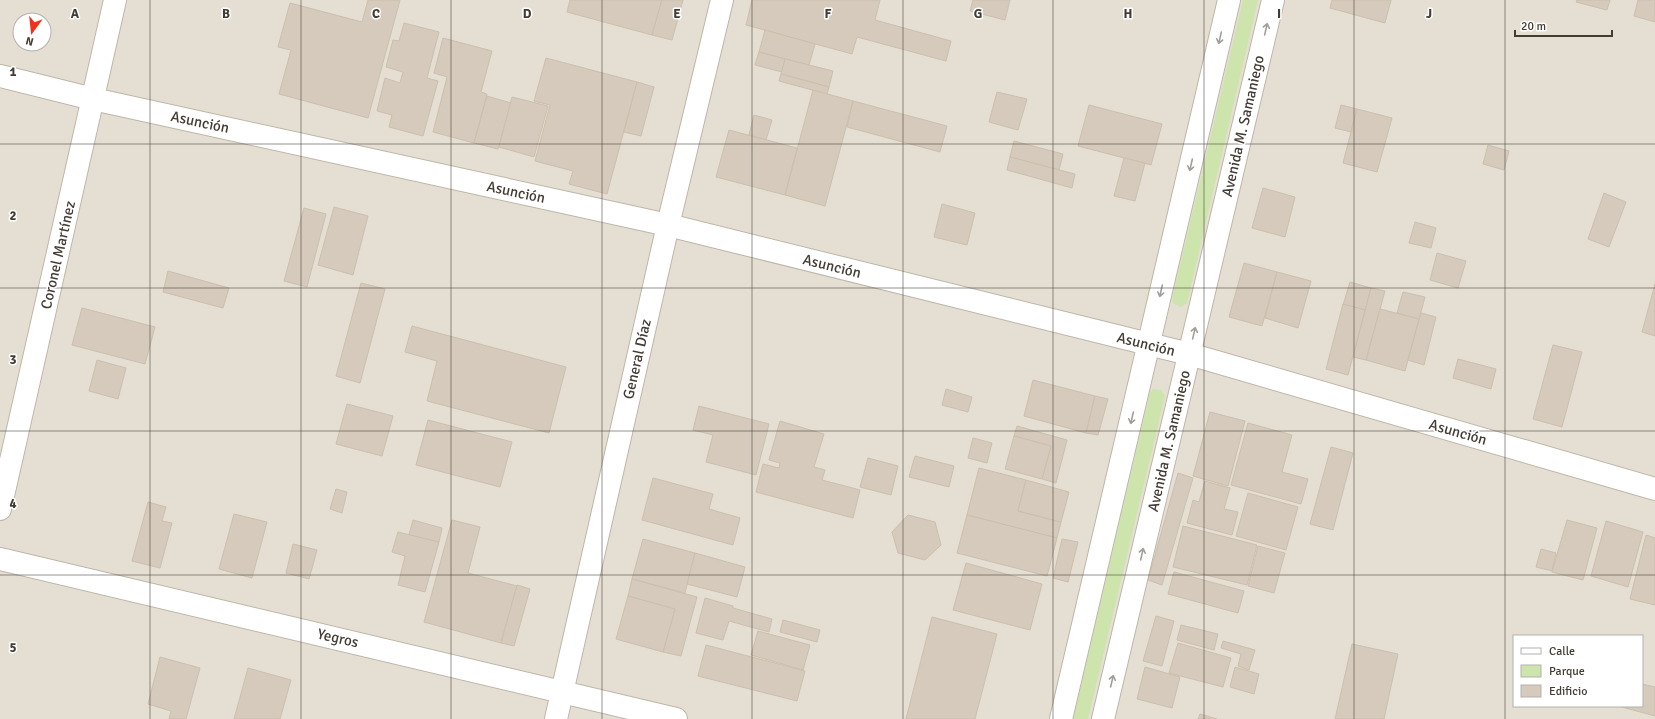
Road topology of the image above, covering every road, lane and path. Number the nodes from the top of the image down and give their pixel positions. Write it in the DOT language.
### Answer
graph roads {
  1 [pos="115,0"];
  2 [pos="722,0"];
  3 [pos="1229,0"];
  4 [pos="1273,0"];
  5 [pos="0,76"];
  6 [pos="93,99"];
  7 [pos="668,225"];
  8 [pos="1149,345"];
  9 [pos="1189,354"];
  10 [pos="1655,489"];
  11 [pos="0,509"];
  12 [pos="0,559"];
  13 [pos="562,691"];
  14 [pos="556,719"];
  15 [pos="676,719"];
  16 [pos="1061,719"];
  17 [pos="1103,719"];
  1 -- 6 [label="street, Coronel Martínez"];
  2 -- 7 [label="street, General Díaz"];
  3 -- 8 [label="street, one-way"];
  9 -- 4 [label="street, Avenida M. Samaniego, one-way"];
  5 -- 6 [label="street, Asunción"];
  6 -- 7 [label="street, Asunción"];
  6 -- 11 [label="street, Coronel Martínez"];
  7 -- 8 [label="street, Asunción"];
  7 -- 13 [label="street, General Díaz"];
  8 -- 9 [label="street, Asunción"];
  8 -- 16 [label="street, one-way"];
  9 -- 10 [label="street, Asunción"];
  17 -- 9 [label="street, Avenida M. Samaniego, one-way"];
  12 -- 13 [label="street, Yegros"];
  13 -- 14 [label="street, General Díaz"];
  13 -- 15 [label="street, Yegros"];
}
